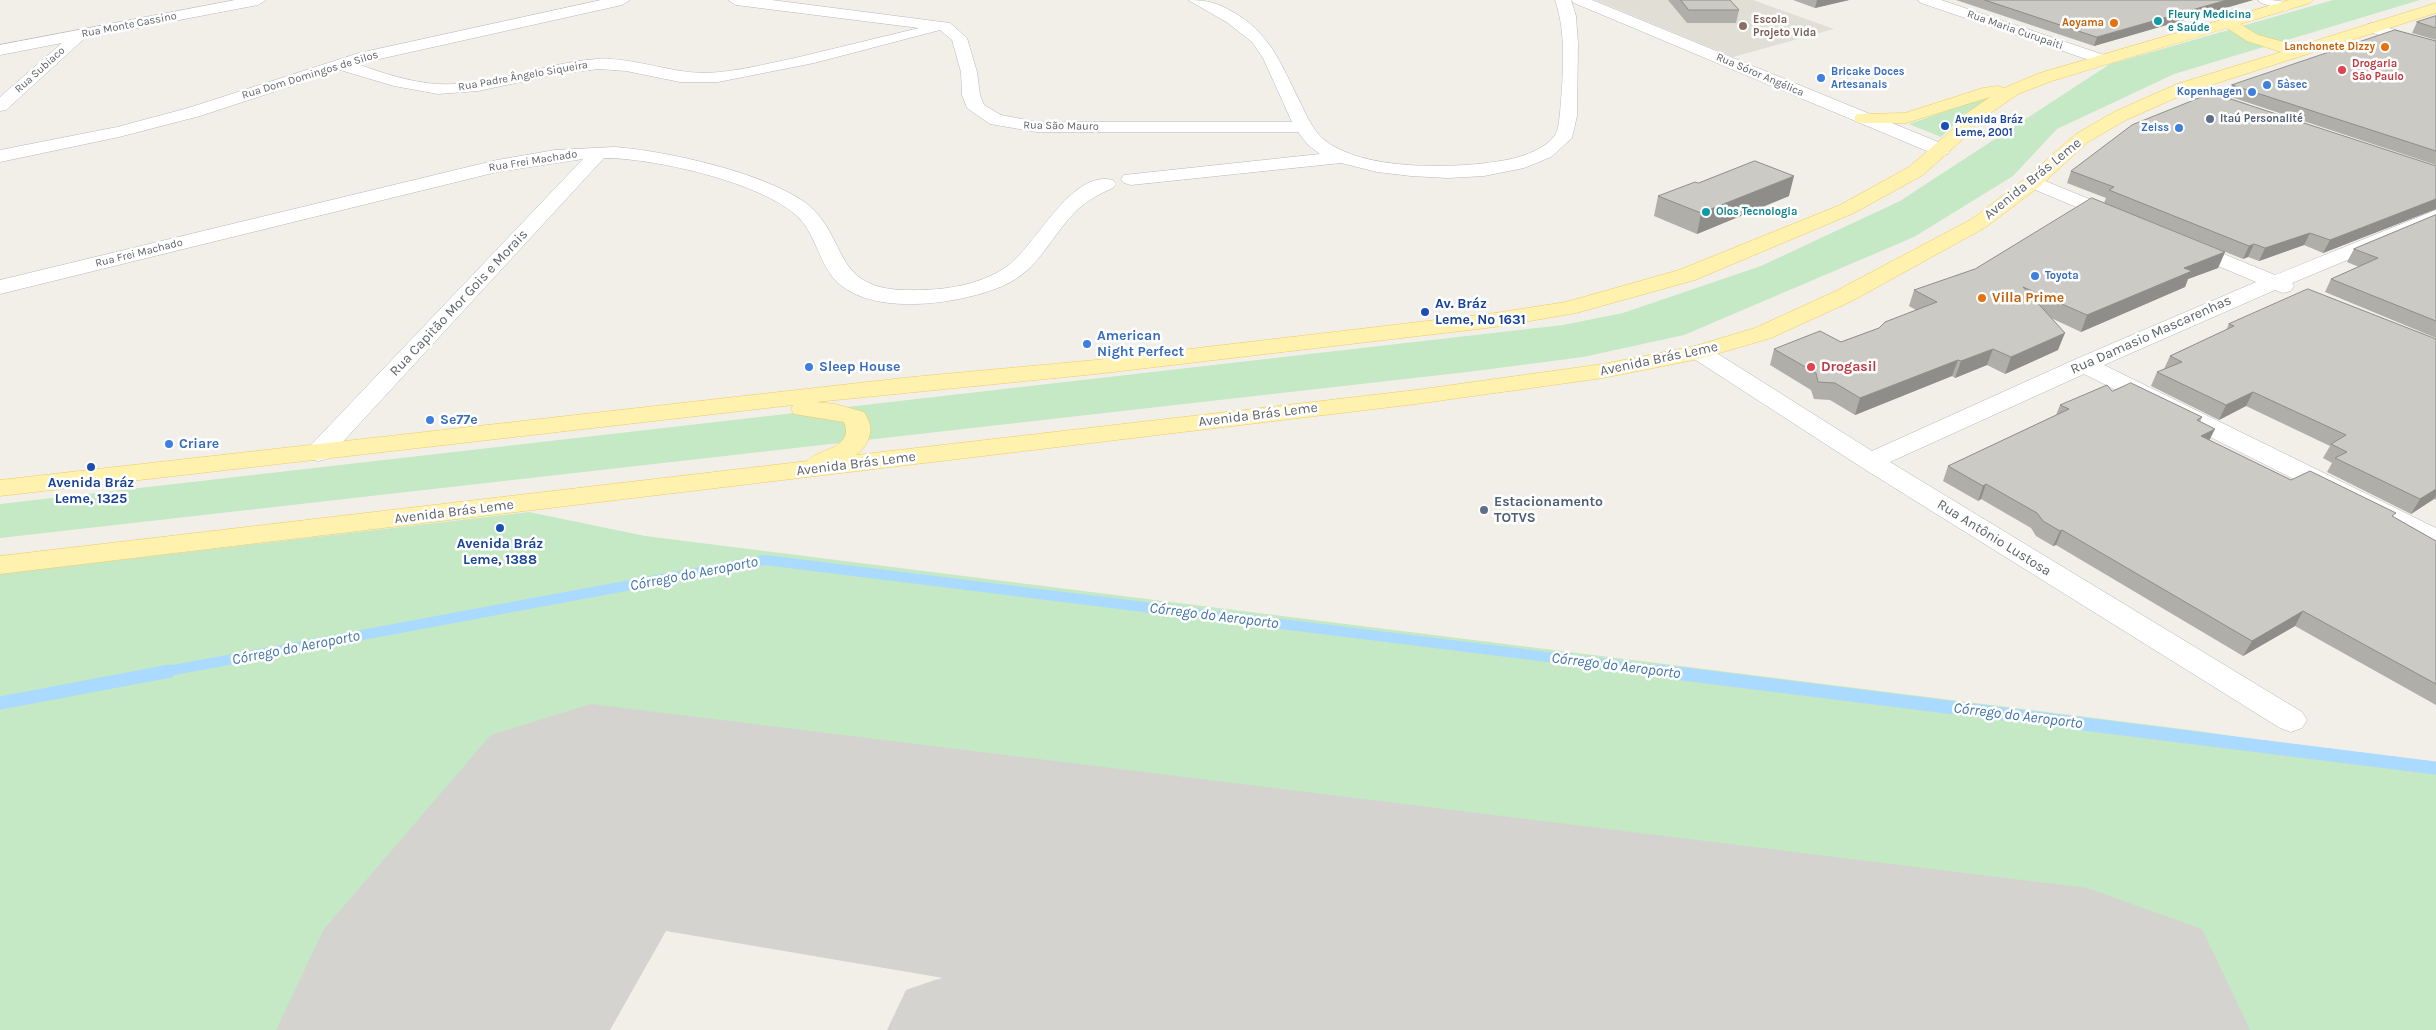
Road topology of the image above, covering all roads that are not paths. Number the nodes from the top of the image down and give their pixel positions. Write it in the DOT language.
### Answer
graph roads {
  1 [pos="258,0"];
  2 [pos="622,0"];
  3 [pos="736,0"];
  4 [pos="1196,0"];
  5 [pos="1563,0"];
  6 [pos="1579,0"];
  7 [pos="1926,0"];
  8 [pos="2266,0"];
  9 [pos="2304,0"];
  10 [pos="2286,6"];
  11 [pos="2436,8"];
  12 [pos="2229,22"];
  13 [pos="944,26"];
  14 [pos="2372,28"];
  15 [pos="80,35"];
  16 [pos="2436,47"];
  17 [pos="0,50"];
  18 [pos="2300,51"];
  19 [pos="2104,60"];
  20 [pos="339,64"];
  21 [pos="2183,88"];
  22 [pos="2012,90"];
  23 [pos="0,106"];
  24 [pos="2260,114"];
  25 [pos="1863,118"];
  26 [pos="1303,127"];
  27 [pos="1941,150"];
  28 [pos="599,153"];
  29 [pos="0,156"];
  30 [pos="1343,157"];
  31 [pos="2033,182"];
  32 [pos="2436,216"];
  33 [pos="2140,227"];
  34 [pos="2167,238"];
  35 [pos="2273,282"];
  36 [pos="0,287"];
  37 [pos="2300,293"];
  38 [pos="1700,352"];
  39 [pos="2084,364"];
  40 [pos="696,409"];
  41 [pos="318,453"];
  42 [pos="1870,461"];
  43 [pos="728,480"];
  44 [pos="0,488"];
  45 [pos="2436,539"];
  46 [pos="0,565"];
  47 [pos="2291,720"];
  1 -- 15 [label="street, Rua Monte Cassino"];
  2 -- 20 [label="street, Rua Dom Domingos de Silos"];
  3 -- 13 [label="street"];
  4 -- 26 [label="street"];
  5 -- 30 [label="street"];
  6 -- 25 [label="street, Rua Sóror Angélica"];
  7 -- 19 [label="street, Rua Maria Curupaiti"];
  8 -- 10 [label="street"];
  9 -- 10 [label="main road"];
  10 -- 12 [label="main road"];
  11 -- 14 [label="main road, Avenida Brás Leme"];
  12 -- 18 [label="main road"];
  12 -- 19 [label="main road"];
  13 -- 20 [label="street, Rua Padre Ângelo Siqueira"];
  13 -- 26 [label="street, Rua São Mauro"];
  14 -- 16 [label="street"];
  14 -- 18 [label="main road, Avenida Brás Leme"];
  15 -- 17 [label="street, Rua Monte Cassino"];
  15 -- 23 [label="street, Rua Subiaco"];
  18 -- 21 [label="main road, Avenida Brás Leme"];
  19 -- 22 [label="main road"];
  20 -- 29 [label="street, Rua Dom Domingos de Silos"];
  21 -- 24 [label="street"];
  21 -- 31 [label="main road, Avenida Brás Leme"];
  22 -- 25 [label="main road"];
  22 -- 27 [label="main road"];
  25 -- 27 [label="street, Rua Sóror Angélica"];
  26 -- 30 [label="street"];
  27 -- 40 [label="main road"];
  28 -- 30 [label="street, Rua Frei Machado"];
  28 -- 36 [label="street, Rua Frei Machado"];
  28 -- 41 [label="street, Rua Capitão Mor Gois e Morais"];
  31 -- 33 [label="street"];
  31 -- 38 [label="main road, Avenida Brás Leme"];
  32 -- 35 [label="street, Rua Damasio Mascarenhas"];
  34 -- 35 [label="street"];
  35 -- 37 [label="street"];
  35 -- 39 [label="street, Rua Damasio Mascarenhas"];
  38 -- 42 [label="street, Rua Antônio Lustosa"];
  38 -- 43 [label="main road, Avenida Brás Leme"];
  39 -- 42 [label="street, Rua Damasio Mascarenhas"];
  39 -- 45 [label="street"];
  40 -- 41 [label="main road"];
  40 -- 43 [label="main road"];
  41 -- 44 [label="main road"];
  42 -- 47 [label="street, Rua Antônio Lustosa"];
  43 -- 46 [label="main road, Avenida Brás Leme"];
}
